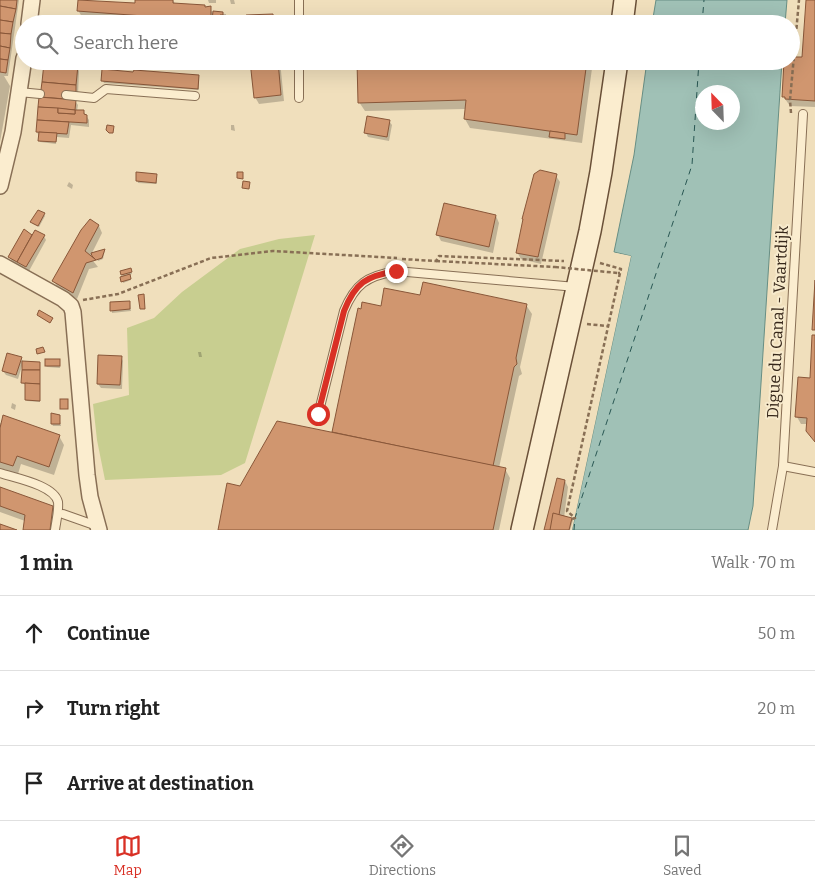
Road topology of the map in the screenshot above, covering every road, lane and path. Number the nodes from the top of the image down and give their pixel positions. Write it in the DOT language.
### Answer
graph roads {
  1 [pos="32,0"];
  2 [pos="299,0"];
  3 [pos="625,0"];
  4 [pos="799,0"];
  5 [pos="30,15"];
  6 [pos="299,15"];
  7 [pos="623,15"];
  8 [pos="798,15"];
  9 [pos="22,70"];
  10 [pos="299,70"];
  11 [pos="616,70"];
  12 [pos="794,70"];
  13 [pos="19,92"];
  14 [pos="40,94"];
  15 [pos="66,96"];
  16 [pos="195,96"];
  17 [pos="300,98"];
  18 [pos="803,114"];
  19 [pos="802,133"];
  20 [pos="2,167"];
  21 [pos="0,186"];
  22 [pos="436,261"];
  23 [pos="566,261"];
  24 [pos="598,263"];
  25 [pos="0,264"];
  26 [pos="619,273"];
  27 [pos="576,287"];
  28 [pos="77,297"];
  29 [pos="583,324"];
  30 [pos="607,326"];
  31 [pos="318,414"];
  32 [pos="783,466"];
  33 [pos="815,472"];
  34 [pos="0,473"];
  35 [pos="63,514"];
  36 [pos="572,519"];
  37 [pos="98,528"];
  38 [pos="55,530"];
  39 [pos="522,530"];
  40 [pos="772,530"];
  1 -- 5 [label="street"];
  2 -- 6 [label="lane"];
  3 -- 7 [label="main road"];
  4 -- 8 [label="path"];
  9 -- 13 [label="street"];
  10 -- 17 [label="lane"];
  11 -- 27 [label="main road"];
  12 -- 19 [label="path"];
  13 -- 14 [label="lane"];
  13 -- 20 [label="street"];
  15 -- 16 [label="lane"];
  18 -- 19 [label="lane, Digue du Canal - Vaartdijk"];
  19 -- 32 [label="lane, Digue du Canal - Vaartdijk"];
  20 -- 21 [label="street"];
  22 -- 23 [label="path"];
  22 -- 26 [label="path, bridge"];
  22 -- 28 [label="path"];
  24 -- 26 [label="path"];
  25 -- 37 [label="street"];
  26 -- 30 [label="path"];
  27 -- 31 [label="lane"];
  27 -- 39 [label="main road"];
  29 -- 30 [label="path"];
  30 -- 36 [label="path"];
  32 -- 33 [label="lane"];
  32 -- 40 [label="lane, Digue du Canal - Vaartdijk"];
  34 -- 38 [label="lane"];
  35 -- 37 [label="lane"];
}
